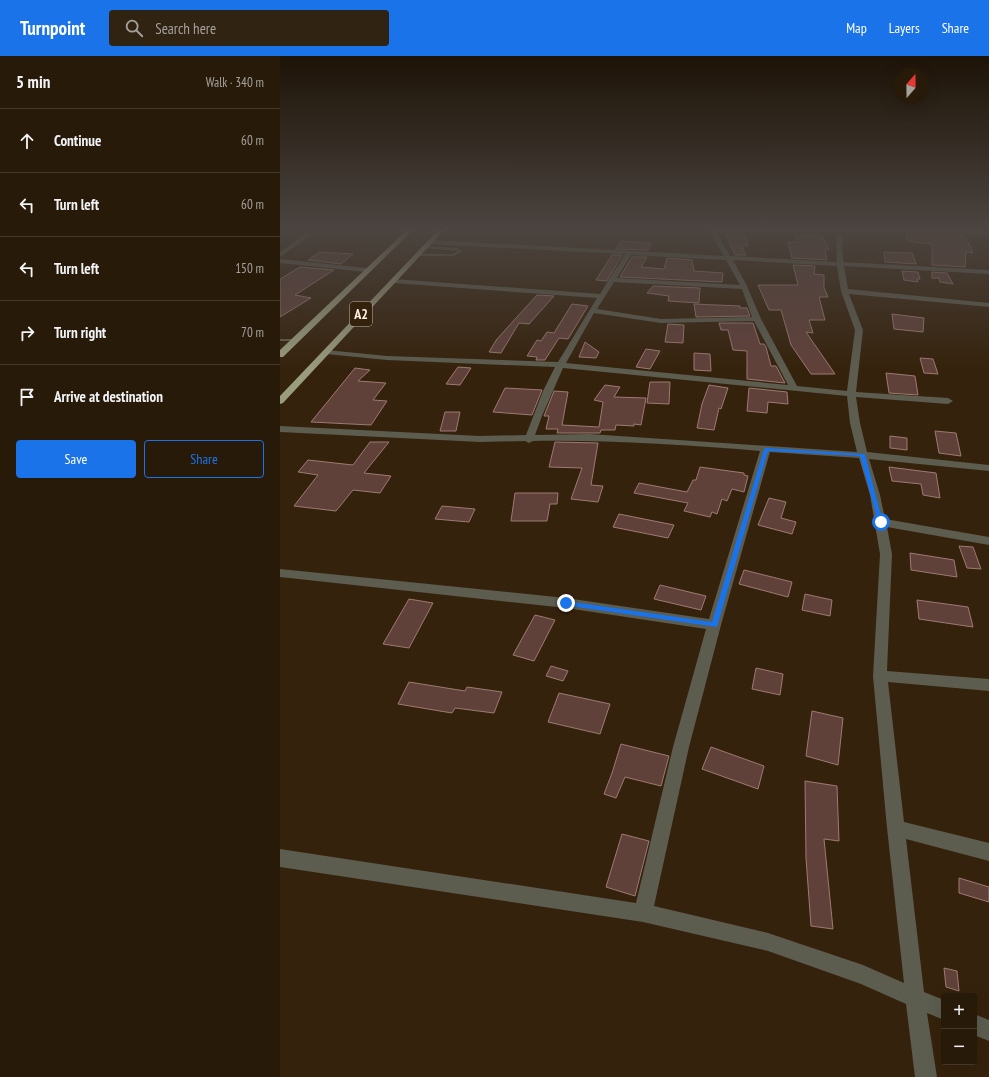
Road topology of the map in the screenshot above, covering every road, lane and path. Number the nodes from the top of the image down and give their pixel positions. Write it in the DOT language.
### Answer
graph roads {
  1 [pos="360,276"];
  2 [pos="398,276"];
  3 [pos="615,276"];
  4 [pos="738,276"];
  5 [pos="842,276"];
  6 [pos="612,280"];
  7 [pos="393,281"];
  8 [pos="744,287"];
  9 [pos="845,291"];
  10 [pos="603,296"];
  11 [pos="989,306"];
  12 [pos="593,311"];
  13 [pos="757,319"];
  14 [pos="280,340"];
  15 [pos="296,340"];
  16 [pos="326,352"];
  17 [pos="280,355"];
  18 [pos="562,364"];
  19 [pos="794,388"];
  20 [pos="851,394"];
  21 [pos="280,401"];
  22 [pos="948,401"];
  23 [pos="280,429"];
  24 [pos="529,440"];
  25 [pos="766,449"];
  26 [pos="863,455"];
  27 [pos="989,468"];
  28 [pos="881,522"];
  29 [pos="989,541"];
  30 [pos="280,573"];
  31 [pos="714,625"];
  32 [pos="880,676"];
  33 [pos="989,685"];
  34 [pos="895,828"];
  35 [pos="989,852"];
  36 [pos="280,858"];
  37 [pos="644,913"];
  38 [pos="915,997"];
  39 [pos="941,1009"];
  40 [pos="977,1025"];
  41 [pos="989,1031"];
  42 [pos="926,1077"];
  1 -- 15 [label="highway, A2"];
  2 -- 7 [label="highway, A2"];
  3 -- 6 [label="street"];
  4 -- 8 [label="street"];
  5 -- 9 [label="street"];
  6 -- 8 [label="street"];
  6 -- 10 [label="street"];
  7 -- 10 [label="street"];
  7 -- 16 [label="highway, A2"];
  8 -- 13 [label="street"];
  9 -- 11 [label="street"];
  9 -- 20 [label="street"];
  10 -- 12 [label="street"];
  12 -- 13 [label="street"];
  12 -- 18 [label="street"];
  13 -- 19 [label="street"];
  14 -- 15 [label="lane"];
  15 -- 17 [label="highway, A2"];
  16 -- 18 [label="street"];
  16 -- 21 [label="highway, A2"];
  18 -- 19 [label="street"];
  18 -- 24 [label="street"];
  19 -- 20 [label="street"];
  20 -- 22 [label="street"];
  20 -- 26 [label="street"];
  23 -- 24 [label="street"];
  24 -- 25 [label="street"];
  25 -- 26 [label="street"];
  25 -- 31 [label="street"];
  26 -- 27 [label="street"];
  26 -- 28 [label="street"];
  28 -- 29 [label="street"];
  28 -- 32 [label="street"];
  30 -- 31 [label="street"];
  31 -- 37 [label="street"];
  32 -- 33 [label="street"];
  32 -- 34 [label="street"];
  34 -- 35 [label="street"];
  34 -- 38 [label="street"];
  36 -- 37 [label="street"];
  37 -- 38 [label="street"];
  38 -- 39 [label="street"];
  38 -- 42 [label="street"];
  40 -- 41 [label="street"];
}
